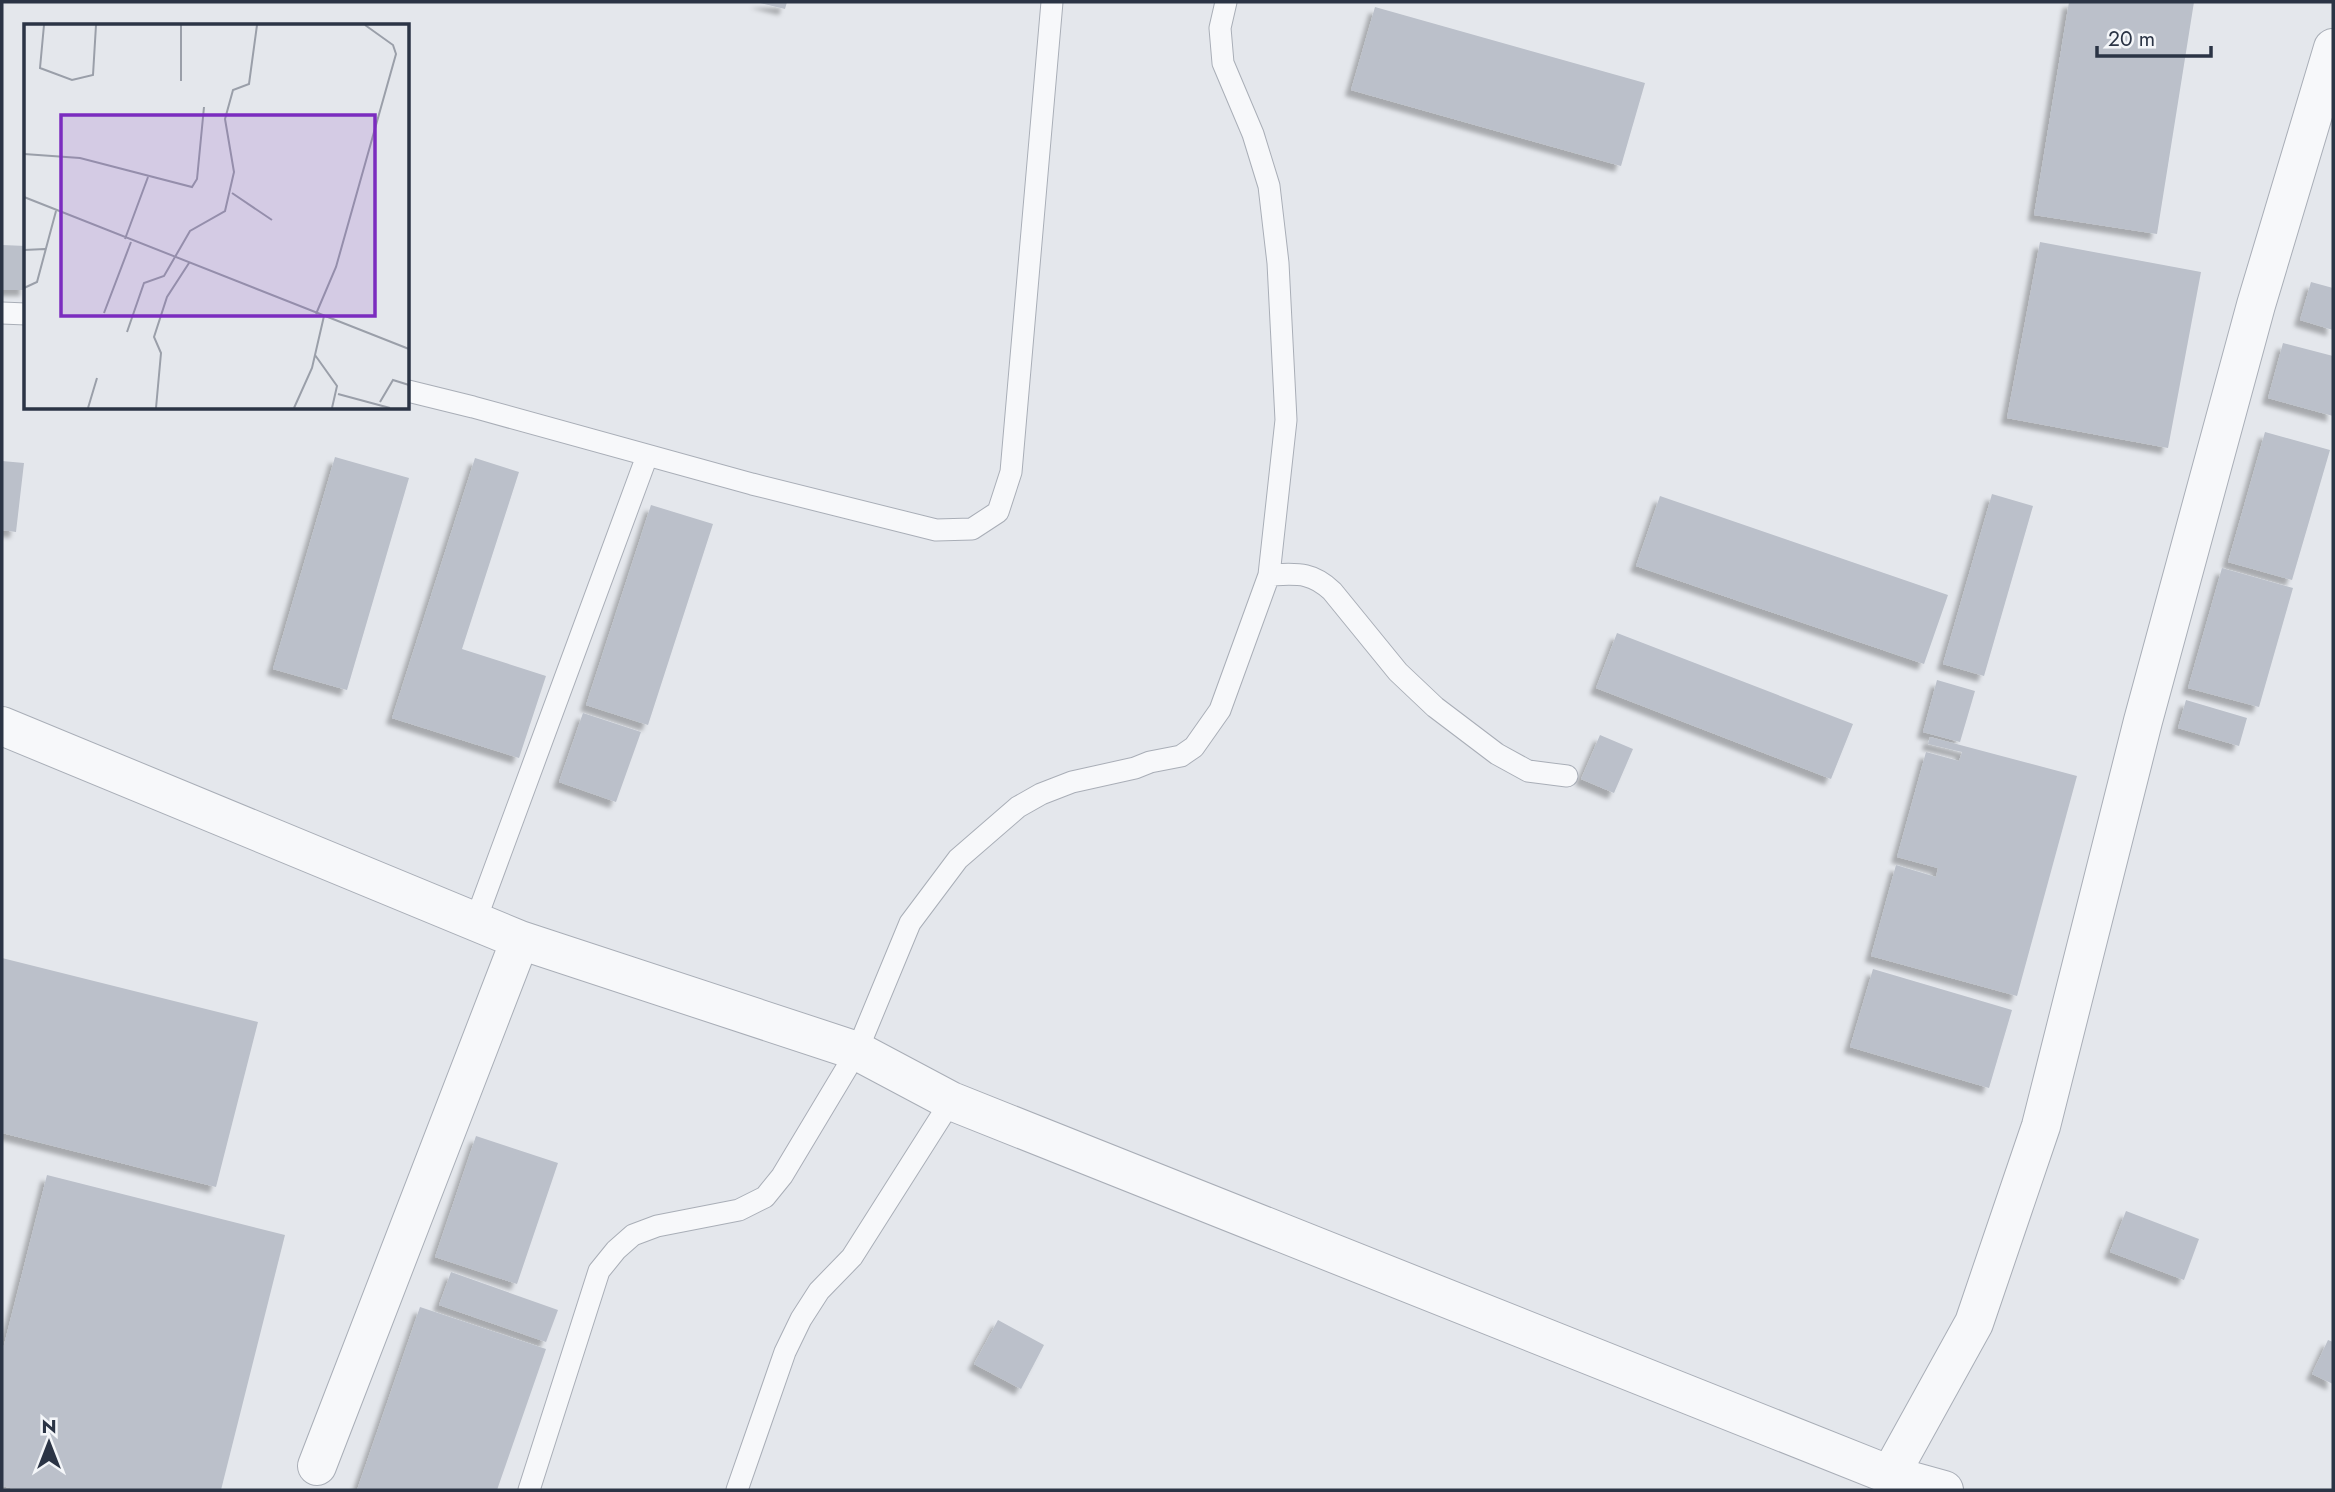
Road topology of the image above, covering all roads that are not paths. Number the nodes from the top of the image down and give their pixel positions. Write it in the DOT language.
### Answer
graph roads {
  1 [pos="1052,2"];
  2 [pos="1226,2"];
  3 [pos="2333,48"];
  4 [pos="2,313"];
  5 [pos="24,314"];
  6 [pos="410,392"];
  7 [pos="647,456"];
  8 [pos="1269,575"];
  9 [pos="2,726"];
  10 [pos="1567,776"];
  11 [pos="475,922"];
  12 [pos="520,940"];
  13 [pos="856,1051"];
  14 [pos="951,1101"];
  15 [pos="317,1466"];
  16 [pos="1890,1475"];
  17 [pos="529,1490"];
  18 [pos="737,1490"];
  19 [pos="1944,1490"];
  1 -- 7 [label="lane"];
  2 -- 8 [label="lane"];
  3 -- 16 [label="street"];
  4 -- 5 [label="lane"];
  6 -- 7 [label="lane"];
  7 -- 11 [label="lane"];
  8 -- 10 [label="lane"];
  8 -- 13 [label="lane"];
  9 -- 11 [label="street"];
  11 -- 12 [label="street"];
  12 -- 13 [label="street"];
  12 -- 15 [label="street"];
  13 -- 14 [label="street"];
  13 -- 17 [label="lane"];
  14 -- 16 [label="street"];
  14 -- 18 [label="lane"];
  16 -- 19 [label="street"];
}
